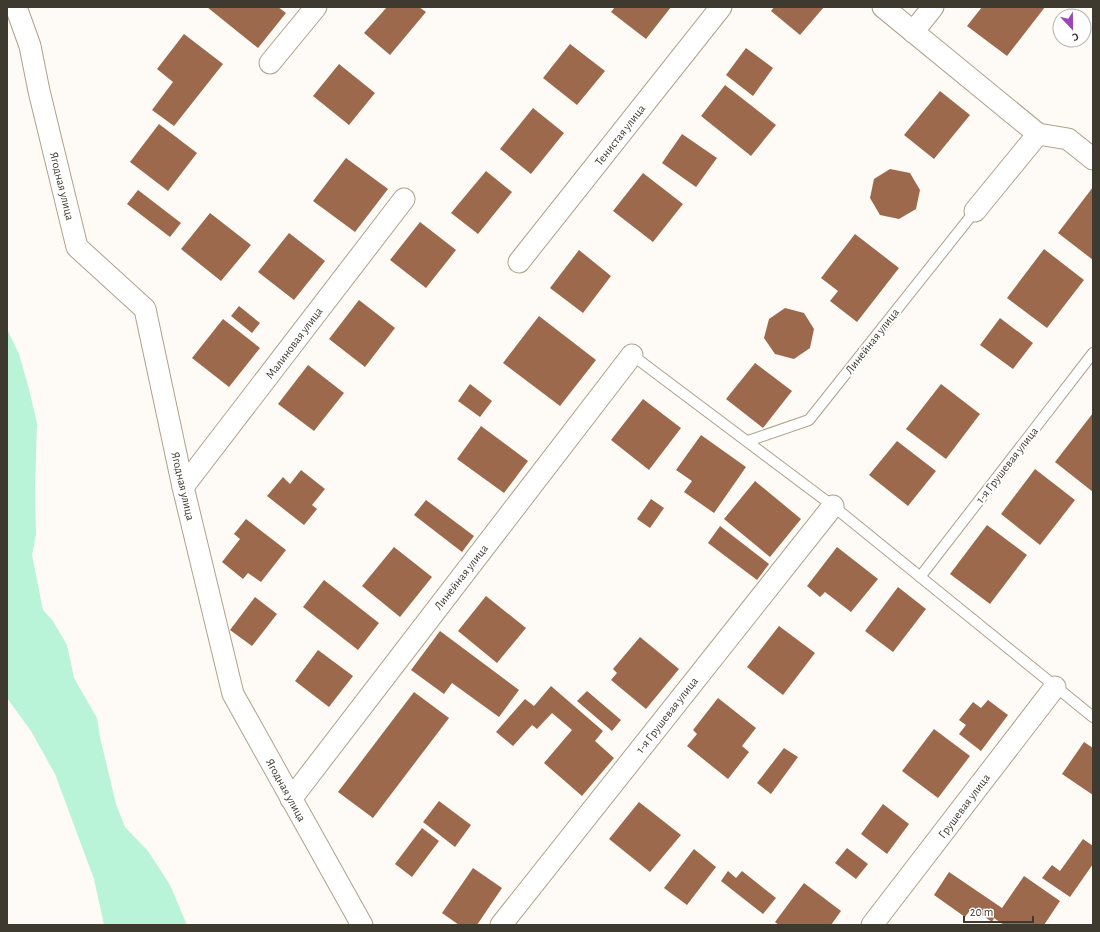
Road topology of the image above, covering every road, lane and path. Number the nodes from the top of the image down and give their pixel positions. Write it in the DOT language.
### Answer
graph roads {
  1 [pos="16,7"];
  2 [pos="316,7"];
  3 [pos="721,7"];
  4 [pos="883,7"];
  5 [pos="933,7"];
  6 [pos="913,32"];
  7 [pos="270,63"];
  8 [pos="1038,134"];
  9 [pos="1093,159"];
  10 [pos="404,199"];
  11 [pos="975,211"];
  12 [pos="519,262"];
  13 [pos="1093,353"];
  14 [pos="632,355"];
  15 [pos="748,441"];
  16 [pos="183,487"];
  17 [pos="833,506"];
  18 [pos="920,576"];
  19 [pos="1055,687"];
  20 [pos="1093,717"];
  21 [pos="291,799"];
  22 [pos="362,925"];
  23 [pos="501,925"];
  24 [pos="872,925"];
  1 -- 16 [label="street, Ягодная улица"];
  2 -- 7 [label="street"];
  3 -- 12 [label="street, Тенистая улица"];
  4 -- 6 [label="street"];
  5 -- 6 [label="street"];
  6 -- 8 [label="street"];
  8 -- 9 [label="street"];
  8 -- 11 [label="street"];
  10 -- 16 [label="street, Малиновая улица"];
  11 -- 15 [label="lane, Линейная улица"];
  13 -- 18 [label="lane, 1-я Грушевая улица"];
  14 -- 15 [label="lane"];
  14 -- 21 [label="street, Линейная улица"];
  15 -- 17 [label="lane"];
  16 -- 21 [label="street, Ягодная улица"];
  17 -- 18 [label="lane"];
  17 -- 23 [label="street, 1-я Грушевая улица"];
  18 -- 19 [label="lane"];
  19 -- 20 [label="lane"];
  19 -- 24 [label="street, Грушевая улица"];
  21 -- 22 [label="street, Ягодная улица"];
}
